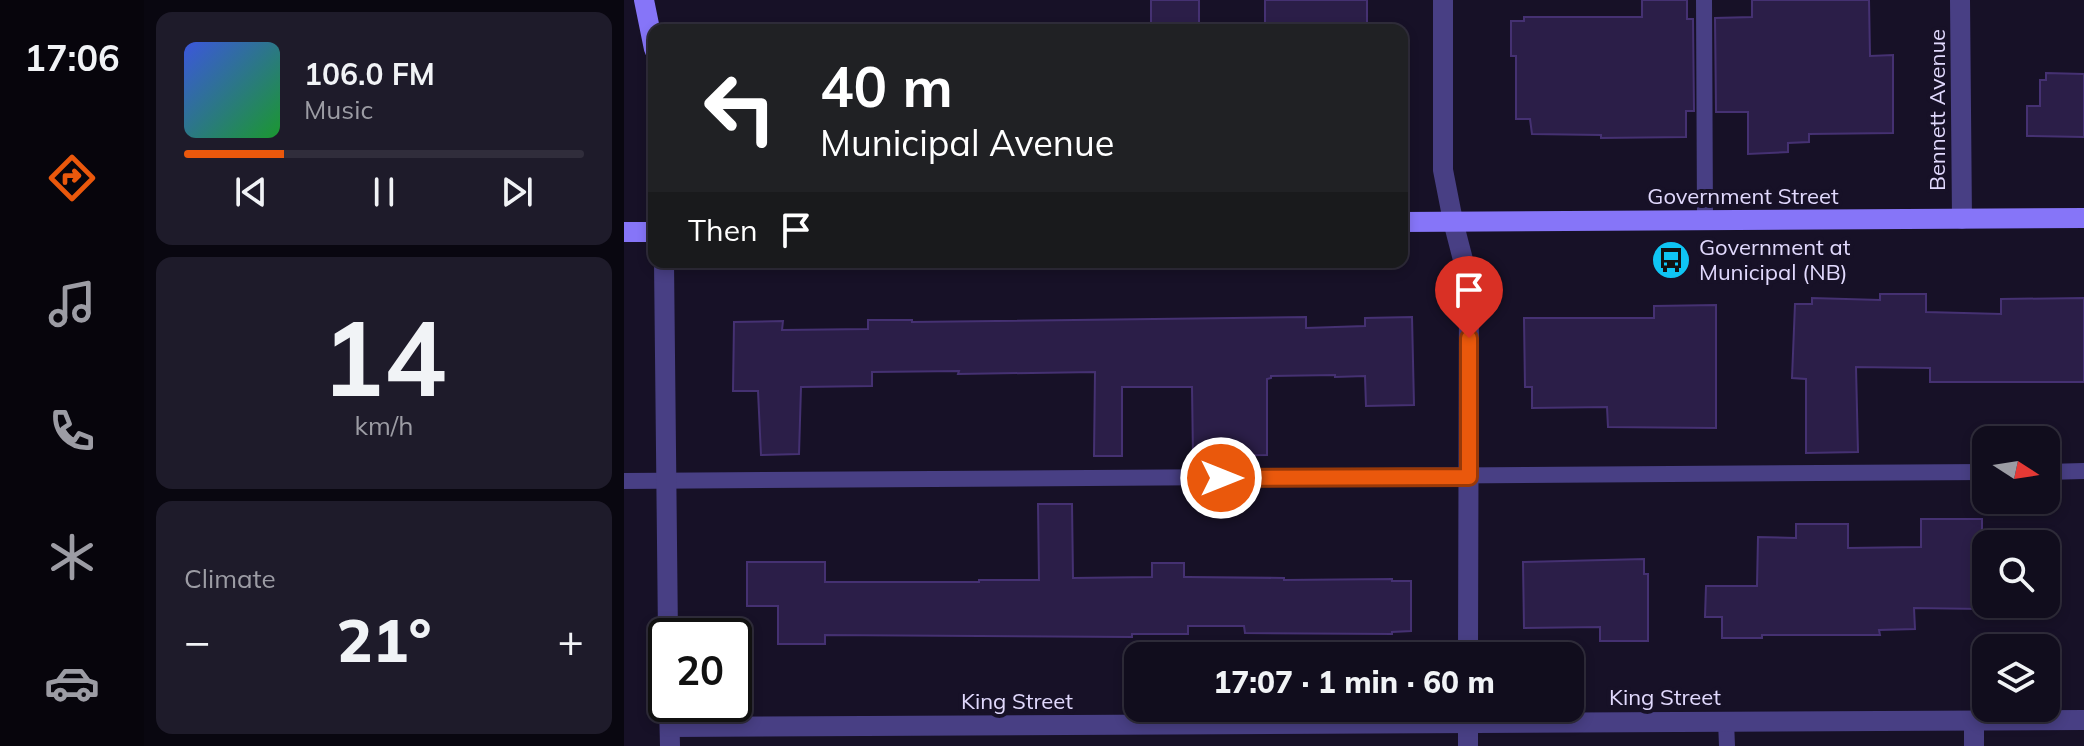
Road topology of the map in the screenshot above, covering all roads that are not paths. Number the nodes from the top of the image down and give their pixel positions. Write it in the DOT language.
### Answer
graph roads {
  1 [pos="644,0"];
  2 [pos="1443,0"];
  3 [pos="1704,0"];
  4 [pos="1960,0"];
  5 [pos="649,24"];
  6 [pos="2084,218"];
  7 [pos="1962,219"];
  8 [pos="1705,220"];
  9 [pos="1453,221"];
  10 [pos="1408,222"];
  11 [pos="624,232"];
  12 [pos="648,232"];
  13 [pos="664,268"];
  14 [pos="2084,471"];
  15 [pos="1972,472"];
  16 [pos="2060,472"];
  17 [pos="1469,477"];
  18 [pos="624,481"];
  19 [pos="665,481"];
  20 [pos="668,618"];
  21 [pos="1468,642"];
  22 [pos="1584,718"];
  23 [pos="1972,720"];
  24 [pos="2060,720"];
  25 [pos="2084,720"];
  26 [pos="1726,721"];
  27 [pos="1202,722"];
  28 [pos="1468,722"];
  29 [pos="1974,722"];
  30 [pos="670,736"];
  31 [pos="1468,746"];
  32 [pos="1727,746"];
  33 [pos="1974,746"];
  1 -- 5 [label="street"];
  2 -- 9 [label="street"];
  3 -- 8 [label="lane"];
  4 -- 7 [label="street, Bennett Avenue"];
  6 -- 7 [label="street, Government Street"];
  7 -- 8 [label="street, Government Street"];
  8 -- 9 [label="street, Government Street"];
  9 -- 10 [label="street, Government Street"];
  9 -- 17 [label="street"];
  11 -- 12 [label="street"];
  13 -- 19 [label="street"];
  14 -- 16 [label="lane"];
  15 -- 17 [label="lane"];
  17 -- 19 [label="lane"];
  17 -- 21 [label="street"];
  18 -- 19 [label="lane"];
  19 -- 20 [label="street"];
  22 -- 26 [label="street, King Street"];
  23 -- 26 [label="street, King Street"];
  24 -- 25 [label="street, King Street"];
  26 -- 32 [label="lane"];
  27 -- 30 [label="street, King Street"];
  28 -- 31 [label="street"];
  29 -- 33 [label="street"];
}
